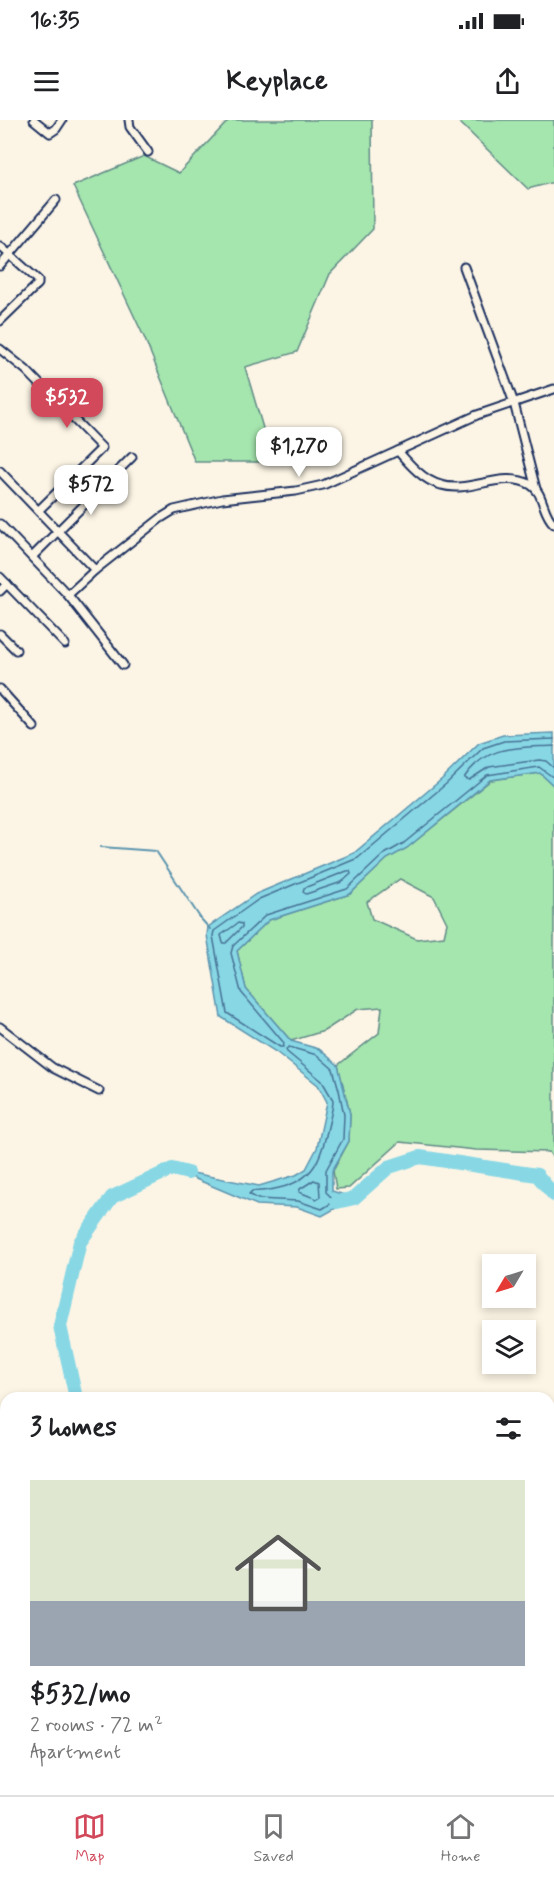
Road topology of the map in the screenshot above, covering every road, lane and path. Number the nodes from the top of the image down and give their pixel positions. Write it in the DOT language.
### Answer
graph roads {
  1 [pos="34,120"];
  2 [pos="62,120"];
  3 [pos="129,120"];
  4 [pos="148,152"];
  5 [pos="56,200"];
  6 [pos="0,246"];
  7 [pos="10,256"];
  8 [pos="0,266"];
  9 [pos="464,267"];
  10 [pos="0,321"];
  11 [pos="0,349"];
  12 [pos="554,389"];
  13 [pos="514,403"];
  14 [pos="398,451"];
  15 [pos="132,457"];
  16 [pos="0,471"];
  17 [pos="536,489"];
  18 [pos="39,510"];
  19 [pos="0,524"];
  20 [pos="554,524"];
  21 [pos="58,531"];
  22 [pos="32,557"];
  23 [pos="95,570"];
  24 [pos="0,577"];
  25 [pos="7,584"];
  26 [pos="0,591"];
  27 [pos="68,595"];
  28 [pos="0,634"];
  29 [pos="65,644"];
  30 [pos="16,650"];
  31 [pos="123,665"];
  32 [pos="0,689"];
  33 [pos="34,727"];
  34 [pos="0,1027"];
  35 [pos="99,1091"];
  1 -- 2 [label="street"];
  3 -- 4 [label="street"];
  5 -- 7 [label="street"];
  6 -- 7 [label="street"];
  7 -- 8 [label="street"];
  7 -- 10 [label="street"];
  9 -- 13 [label="street"];
  11 -- 18 [label="street"];
  12 -- 13 [label="street"];
  13 -- 14 [label="street"];
  13 -- 17 [label="street"];
  14 -- 17 [label="street"];
  14 -- 23 [label="street"];
  15 -- 21 [label="street"];
  16 -- 18 [label="street"];
  17 -- 20 [label="street"];
  18 -- 21 [label="street"];
  19 -- 22 [label="street"];
  21 -- 22 [label="street"];
  21 -- 23 [label="street"];
  22 -- 27 [label="street"];
  23 -- 27 [label="street"];
  24 -- 25 [label="street"];
  25 -- 26 [label="street"];
  25 -- 29 [label="street"];
  27 -- 31 [label="street"];
  28 -- 30 [label="street"];
  32 -- 33 [label="street"];
  34 -- 35 [label="street"];
}
